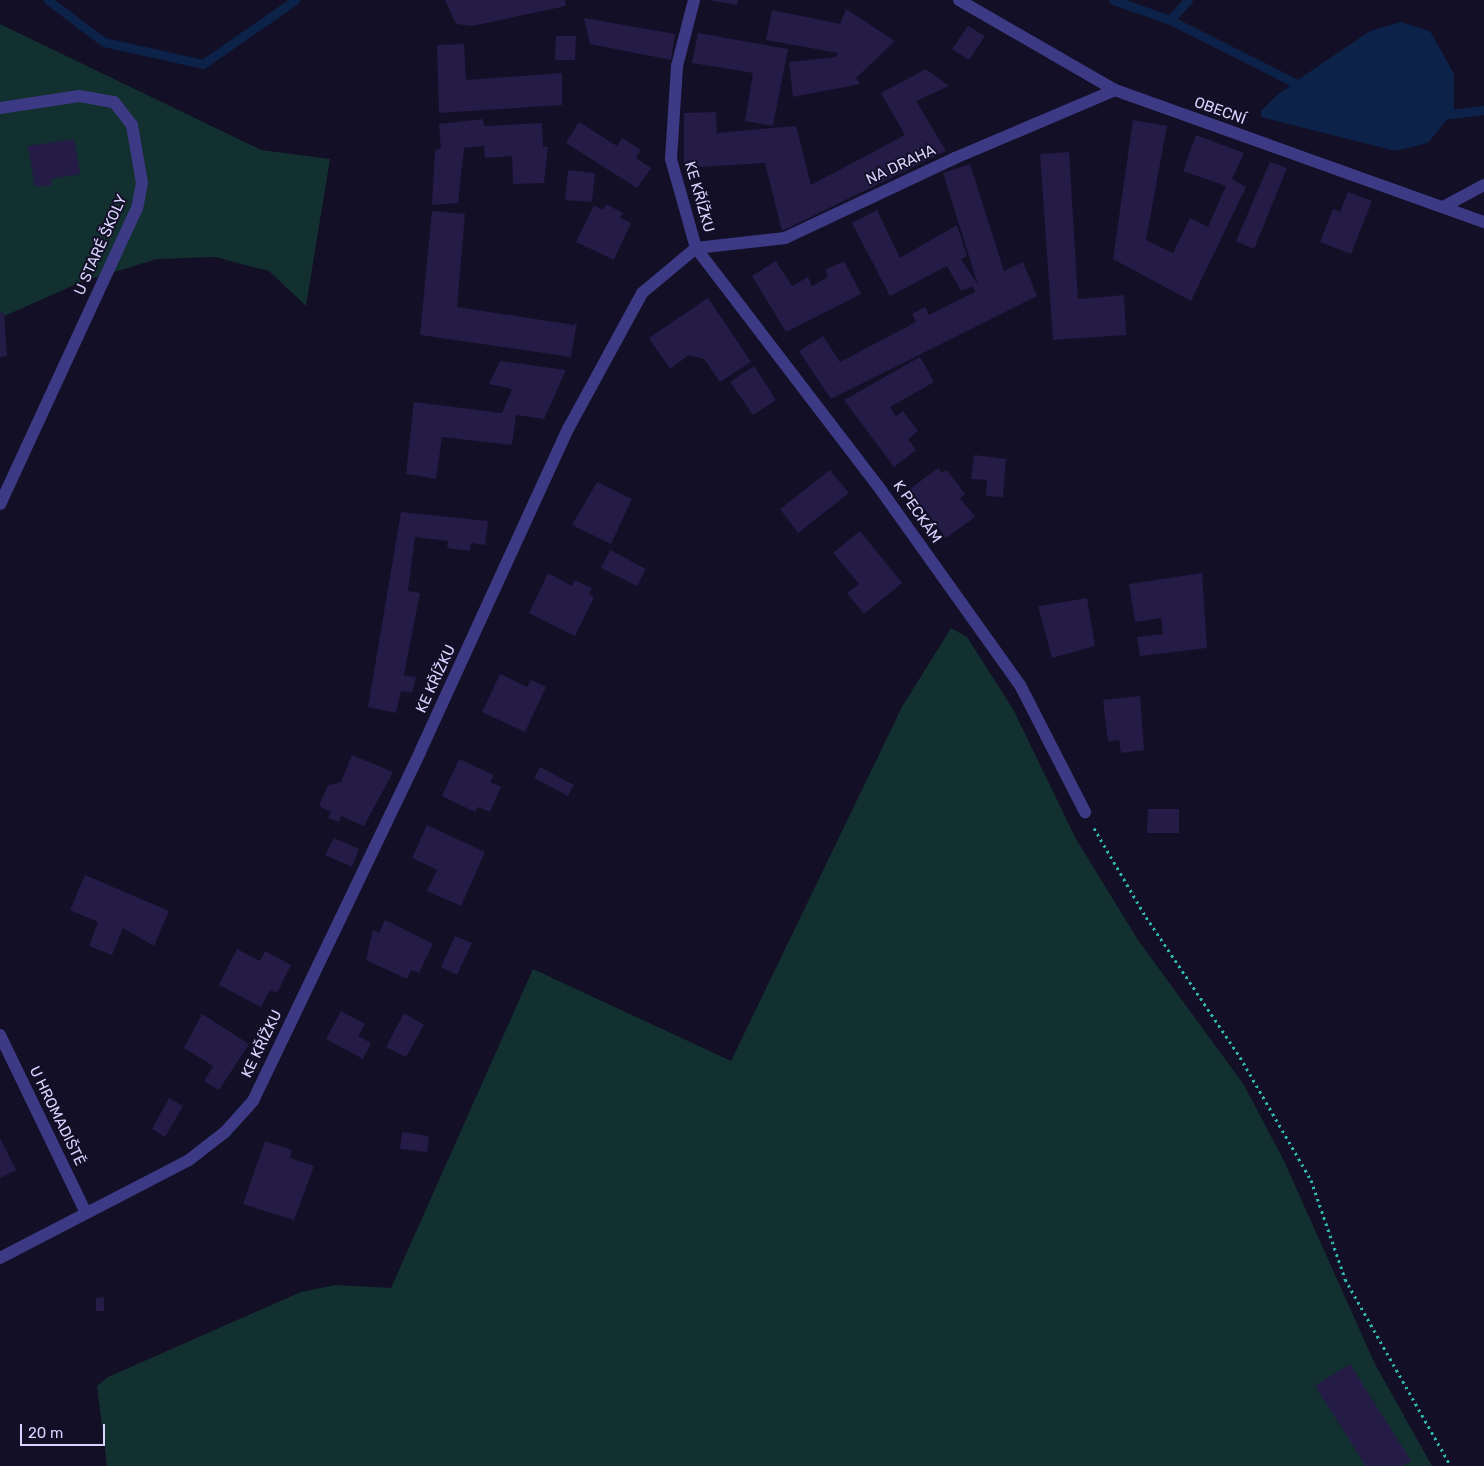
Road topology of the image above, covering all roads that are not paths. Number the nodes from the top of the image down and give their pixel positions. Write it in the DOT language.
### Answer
graph roads {
  1 [pos="694,0"];
  2 [pos="959,0"];
  3 [pos="1115,90"];
  4 [pos="0,108"];
  5 [pos="1484,185"];
  6 [pos="1443,207"];
  7 [pos="1484,222"];
  8 [pos="696,248"];
  9 [pos="0,504"];
  10 [pos="1085,812"];
  11 [pos="0,1035"];
  12 [pos="86,1211"];
  13 [pos="0,1258"];
  1 -- 8 [label="street, KE KŘÍŽKU"];
  2 -- 3 [label="street, OBECNÍ"];
  3 -- 6 [label="street, OBECNÍ"];
  3 -- 8 [label="street, NA DRAHA"];
  4 -- 9 [label="street, U STARÉ ŠKOLY"];
  5 -- 6 [label="street"];
  6 -- 7 [label="street, OBECNÍ"];
  8 -- 10 [label="street, K PECKÁM"];
  8 -- 12 [label="street, KE KŘÍŽKU"];
  11 -- 12 [label="street, U HROMADIŠTĚ"];
  12 -- 13 [label="street, KE KŘÍŽKU"];
}
